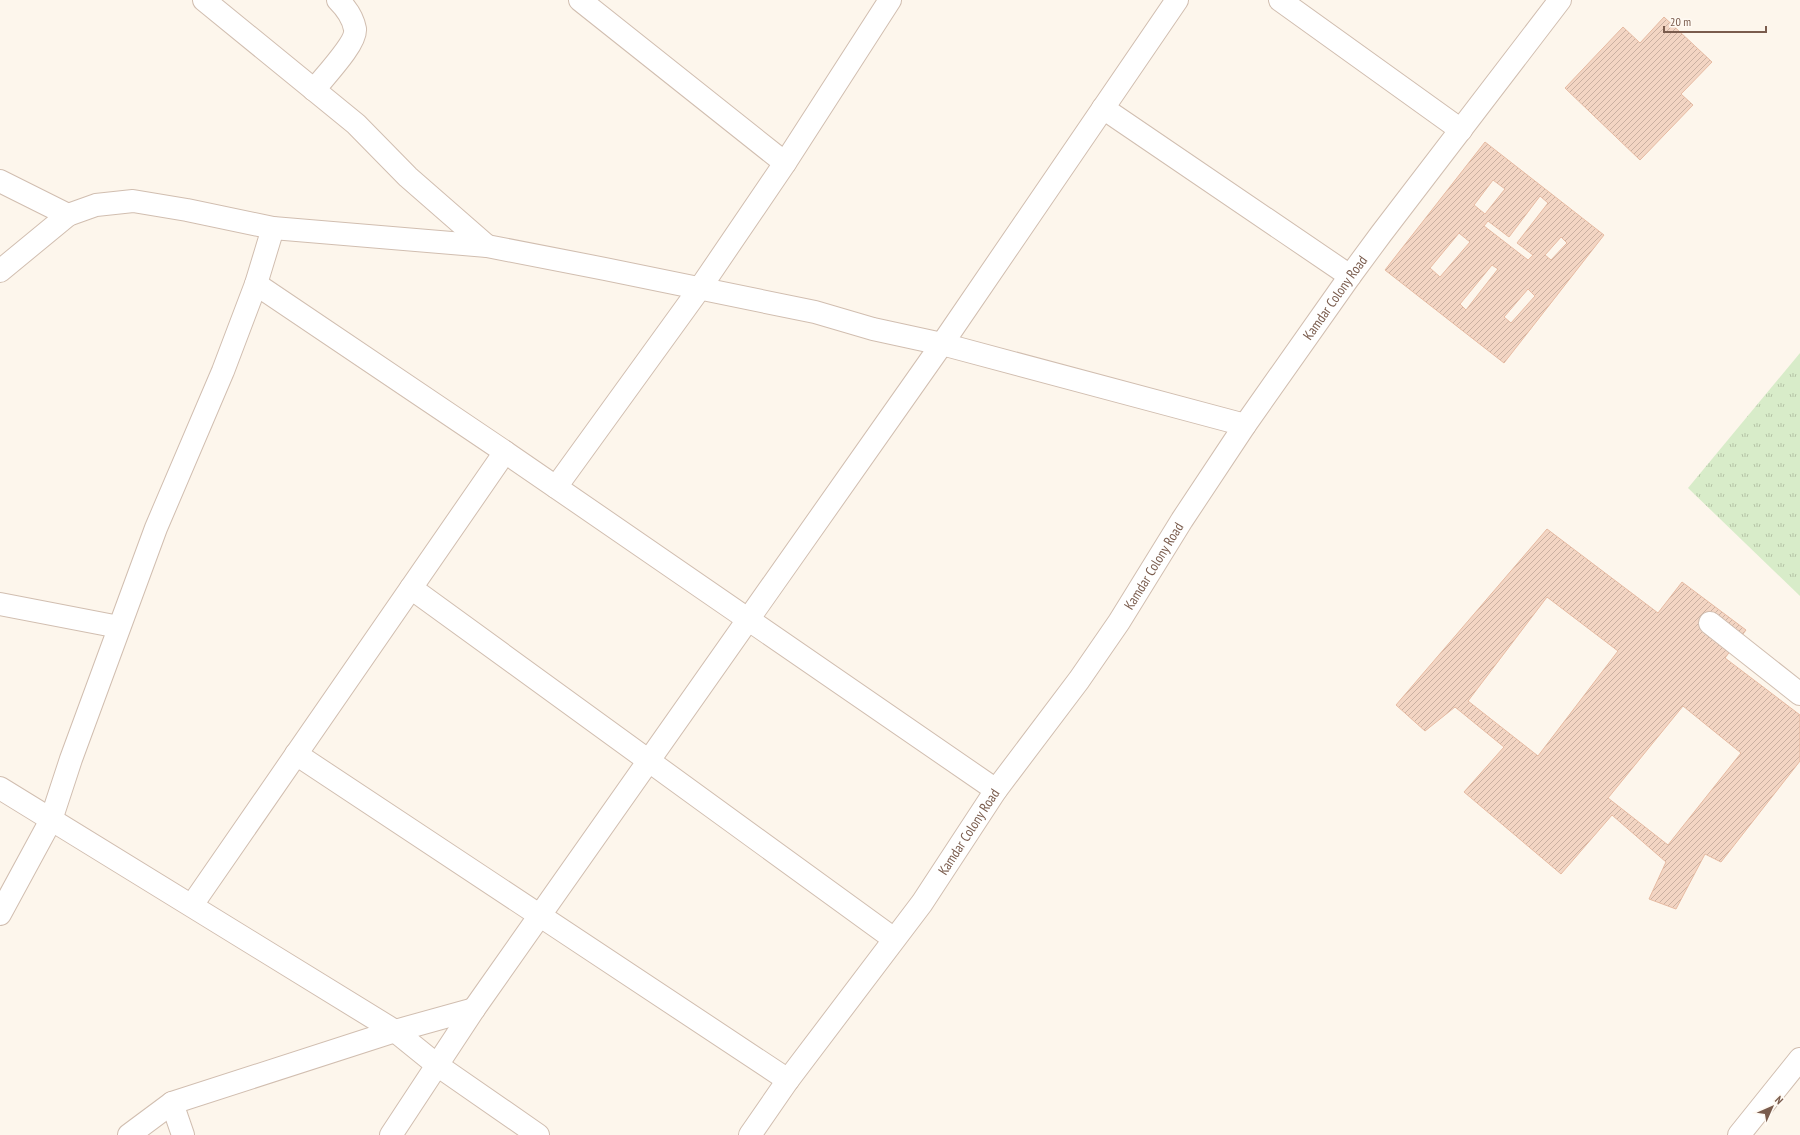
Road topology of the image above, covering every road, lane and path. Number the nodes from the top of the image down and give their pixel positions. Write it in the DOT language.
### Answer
graph roads {
  1 [pos="204,0"];
  2 [pos="338,0"];
  3 [pos="580,0"];
  4 [pos="890,0"];
  5 [pos="1177,0"];
  6 [pos="1280,0"];
  7 [pos="1560,0"];
  8 [pos="314,90"];
  9 [pos="1103,108"];
  10 [pos="1461,130"];
  11 [pos="785,163"];
  12 [pos="0,180"];
  13 [pos="68,215"];
  14 [pos="273,228"];
  15 [pos="487,246"];
  16 [pos="0,271"];
  17 [pos="1350,276"];
  18 [pos="256,284"];
  19 [pos="700,288"];
  20 [pos="942,344"];
  21 [pos="1244,425"];
  22 [pos="505,452"];
  23 [pos="556,487"];
  24 [pos="411,588"];
  25 [pos="0,604"];
  26 [pos="747,619"];
  27 [pos="1710,623"];
  28 [pos="119,627"];
  29 [pos="1800,694"];
  30 [pos="296,754"];
  31 [pos="648,760"];
  32 [pos="0,788"];
  33 [pos="996,790"];
  34 [pos="51,820"];
  35 [pos="192,905"];
  36 [pos="0,914"];
  37 [pos="539,916"];
  38 [pos="894,939"];
  39 [pos="474,1009"];
  40 [pos="395,1031"];
  41 [pos="1800,1059"];
  42 [pos="437,1065"];
  43 [pos="788,1080"];
  44 [pos="172,1103"];
  45 [pos="129,1135"];
  46 [pos="183,1135"];
  47 [pos="391,1135"];
  48 [pos="538,1135"];
  49 [pos="750,1135"];
  50 [pos="1739,1135"];
  1 -- 8 [label="street"];
  2 -- 8 [label="street"];
  3 -- 11 [label="street"];
  4 -- 11 [label="street"];
  5 -- 9 [label="street"];
  6 -- 10 [label="street"];
  7 -- 10 [label="street, Kamdar Colony Road"];
  8 -- 15 [label="street"];
  9 -- 17 [label="street"];
  9 -- 20 [label="street"];
  10 -- 17 [label="street, Kamdar Colony Road"];
  11 -- 19 [label="street"];
  12 -- 13 [label="street"];
  13 -- 14 [label="street"];
  13 -- 16 [label="street"];
  14 -- 15 [label="street"];
  14 -- 18 [label="street"];
  15 -- 19 [label="street"];
  17 -- 21 [label="street, Kamdar Colony Road"];
  18 -- 22 [label="street"];
  18 -- 28 [label="street"];
  19 -- 20 [label="street"];
  19 -- 23 [label="street"];
  20 -- 21 [label="street"];
  20 -- 26 [label="street"];
  21 -- 33 [label="street, Kamdar Colony Road"];
  22 -- 23 [label="street"];
  22 -- 24 [label="street"];
  23 -- 26 [label="street"];
  24 -- 30 [label="street"];
  24 -- 31 [label="street"];
  25 -- 28 [label="street"];
  26 -- 31 [label="street"];
  26 -- 33 [label="street"];
  27 -- 29 [label="street"];
  28 -- 34 [label="street"];
  30 -- 35 [label="street"];
  30 -- 37 [label="street"];
  31 -- 37 [label="street"];
  31 -- 38 [label="street"];
  32 -- 34 [label="street"];
  33 -- 38 [label="street, Kamdar Colony Road"];
  34 -- 35 [label="street"];
  34 -- 36 [label="street"];
  35 -- 40 [label="street"];
  37 -- 39 [label="street"];
  37 -- 43 [label="street"];
  38 -- 43 [label="street, Kamdar Colony Road"];
  39 -- 40 [label="street"];
  39 -- 42 [label="street"];
  40 -- 42 [label="street"];
  40 -- 44 [label="street"];
  41 -- 50 [label="street"];
  42 -- 47 [label="street"];
  42 -- 48 [label="street"];
  43 -- 49 [label="street, Kamdar Colony Road"];
  44 -- 45 [label="street"];
  44 -- 46 [label="street"];
}
